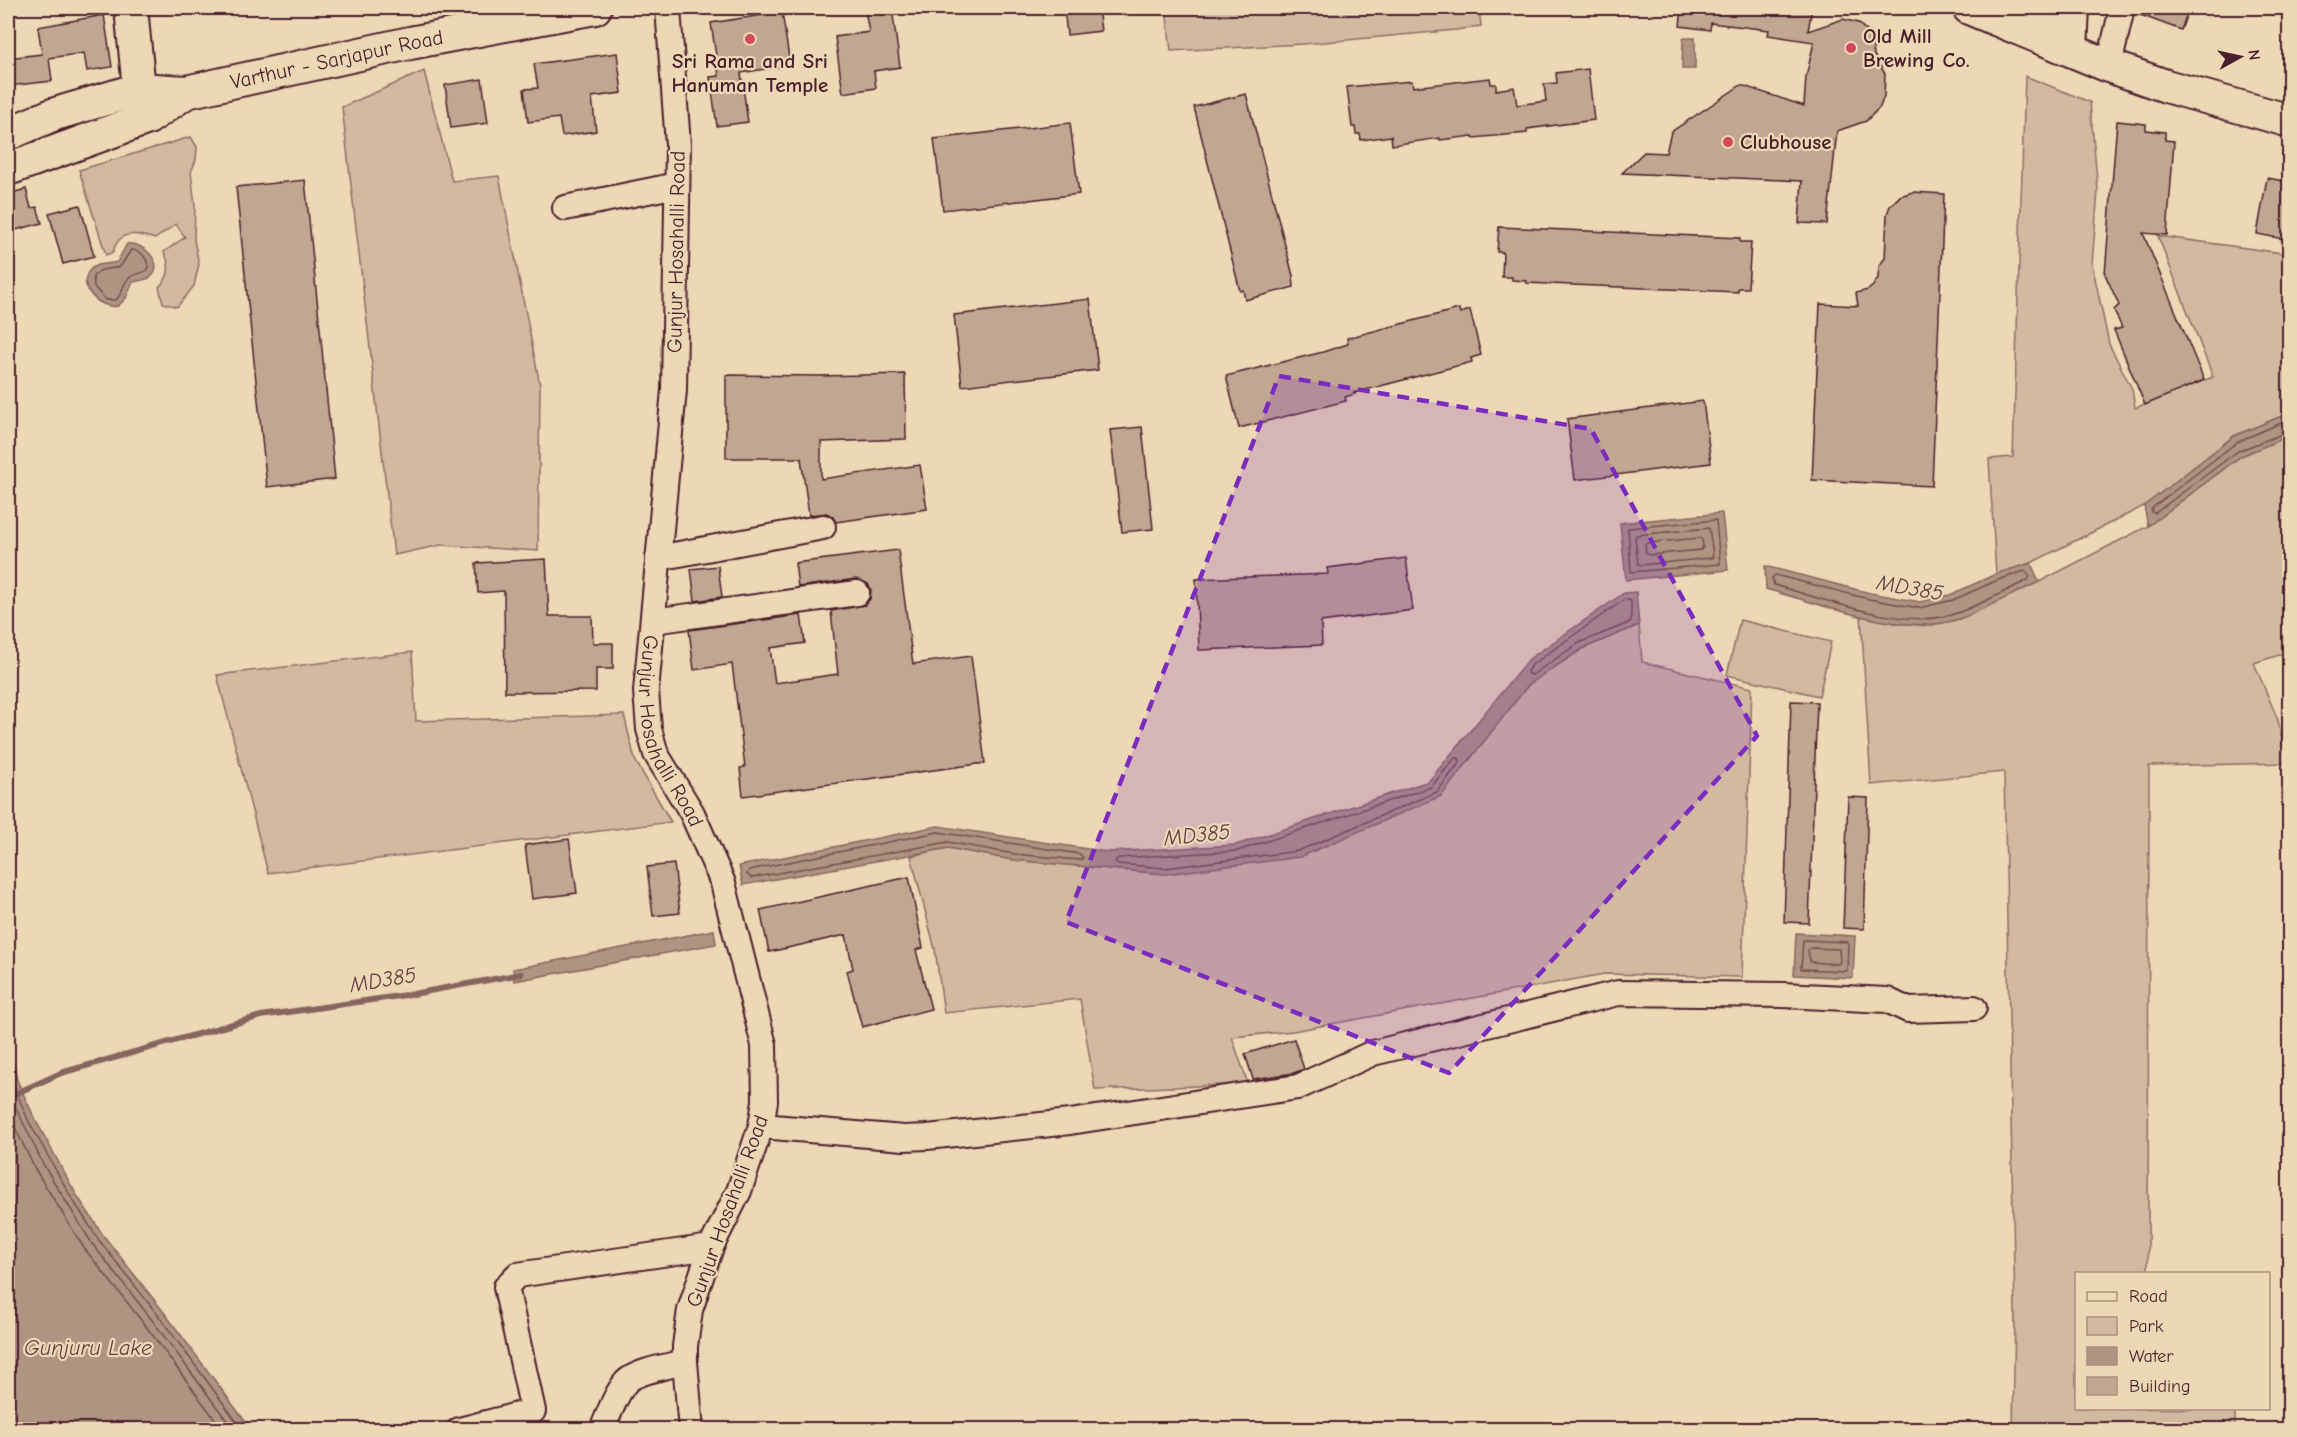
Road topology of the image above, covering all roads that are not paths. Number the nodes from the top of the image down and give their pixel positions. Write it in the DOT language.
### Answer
graph roads {
  1 [pos="131,8"];
  2 [pos="595,8"];
  3 [pos="668,8"];
  4 [pos="1969,8"];
  5 [pos="2044,8"];
  6 [pos="2073,8"];
  7 [pos="2122,8"];
  8 [pos="2057,44"];
  9 [pos="2109,66"];
  10 [pos="139,89"];
  11 [pos="186,92"];
  12 [pos="148,118"];
  13 [pos="2289,121"];
  14 [pos="8,134"];
  15 [pos="8,169"];
  16 [pos="677,185"];
  17 [pos="565,208"];
  18 [pos="823,526"];
  19 [pos="658,558"];
  20 [pos="857,593"];
  21 [pos="653,621"];
  22 [pos="1974,1008"];
  23 [pos="761,1126"];
  24 [pos="711,1247"];
  25 [pos="685,1362"];
  26 [pos="536,1420"];
  27 [pos="459,1430"];
  28 [pos="602,1430"];
  29 [pos="691,1430"];
  1 -- 10 [label="main road"];
  2 -- 11 [label="main road, Varthur - Sarjapur Road"];
  3 -- 16 [label="street, Gunjur Hosahalli Road"];
  4 -- 8 [label="main road"];
  5 -- 8 [label="main road"];
  6 -- 8 [label="main road"];
  7 -- 9 [label="street"];
  8 -- 9 [label="main road"];
  9 -- 13 [label="main road"];
  10 -- 11 [label="main road, Varthur - Sarjapur Road"];
  10 -- 12 [label="main road"];
  10 -- 14 [label="main road, Varthur - Sarjapur Road"];
  11 -- 12 [label="main road, Varthur - Sarjapur Road"];
  12 -- 15 [label="main road, Varthur - Sarjapur Road"];
  16 -- 17 [label="street"];
  16 -- 19 [label="street, Gunjur Hosahalli Road"];
  18 -- 19 [label="street"];
  19 -- 21 [label="street, Gunjur Hosahalli Road"];
  20 -- 21 [label="street"];
  21 -- 23 [label="street, Gunjur Hosahalli Road"];
  22 -- 23 [label="street"];
  23 -- 24 [label="street, Gunjur Hosahalli Road"];
  24 -- 25 [label="street, Gunjur Hosahalli Road"];
  24 -- 26 [label="street"];
  25 -- 28 [label="street"];
  25 -- 29 [label="street, Gunjur Hosahalli Road"];
  26 -- 27 [label="street"];
}
